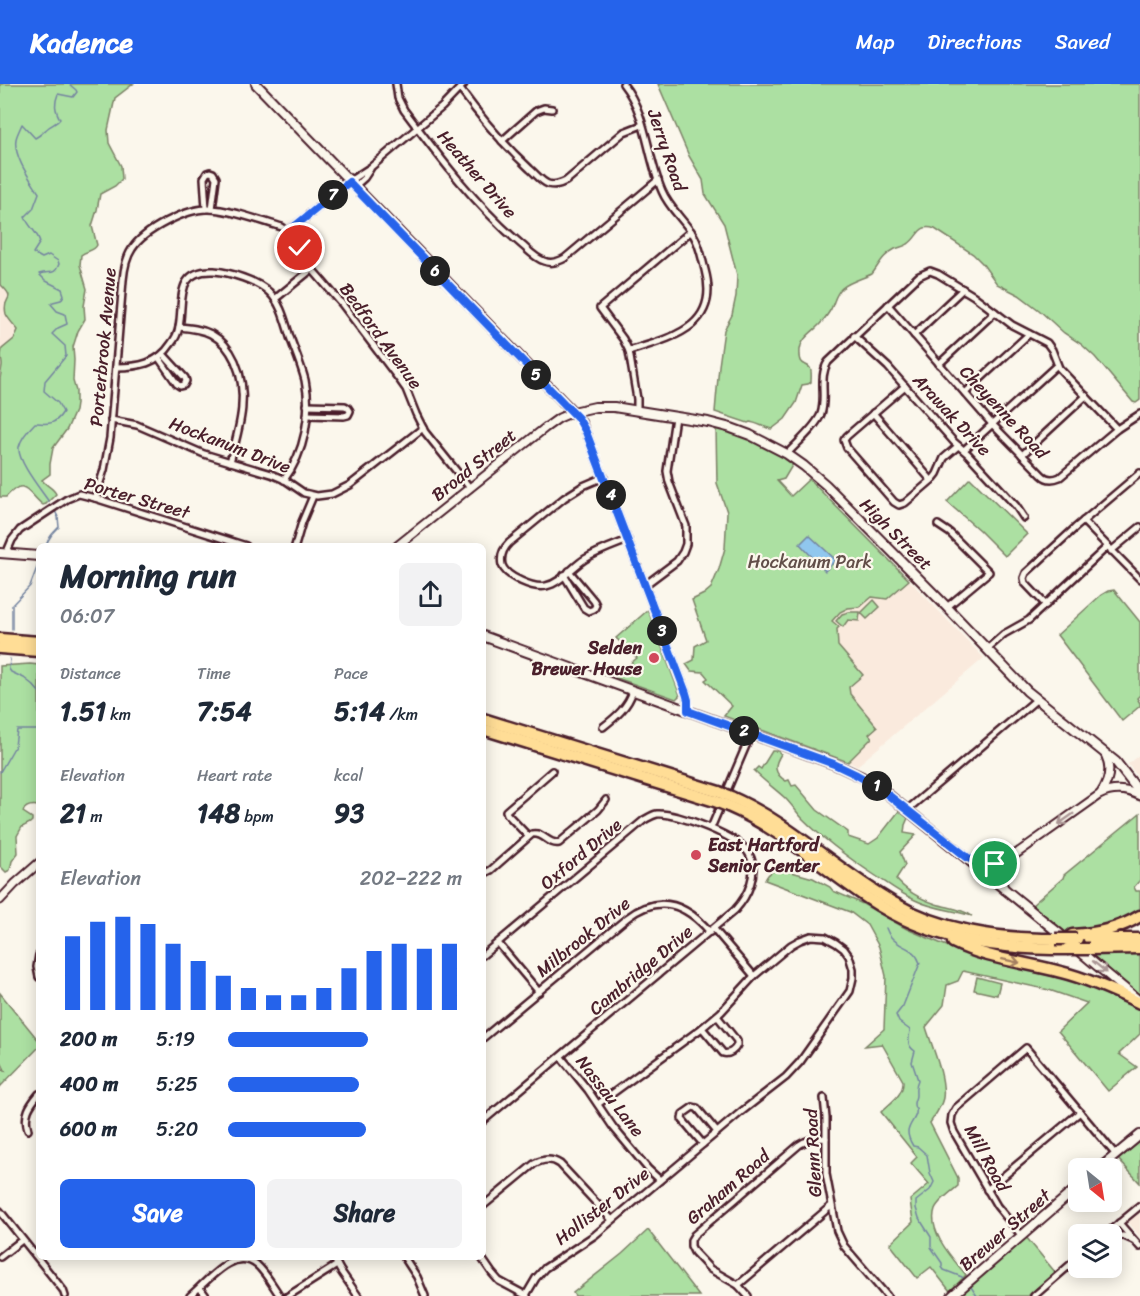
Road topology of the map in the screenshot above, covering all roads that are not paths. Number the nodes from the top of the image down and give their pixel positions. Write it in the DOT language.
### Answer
graph roads {
  1 [pos="255,84"];
  2 [pos="396,84"];
  3 [pos="623,84"];
  4 [pos="462,86"];
  5 [pos="552,109"];
  6 [pos="642,125"];
  7 [pos="418,128"];
  8 [pos="502,141"];
  9 [pos="658,180"];
  10 [pos="352,184"];
  11 [pos="209,209"];
  12 [pos="289,231"];
  13 [pos="691,231"];
  14 [pos="312,268"];
  15 [pos="963,290"];
  16 [pos="275,299"];
  17 [pos="888,305"];
  18 [pos="995,312"];
  19 [pos="179,327"];
  20 [pos="1029,334"];
  21 [pos="914,335"];
  22 [pos="854,336"];
  23 [pos="629,351"];
  24 [pos="161,356"];
  25 [pos="939,363"];
  26 [pos="1057,364"];
  27 [pos="116,367"];
  28 [pos="905,386"];
  29 [pos="965,393"];
  30 [pos="1086,396"];
  31 [pos="308,405"];
  32 [pos="637,410"];
  33 [pos="573,412"];
  34 [pos="873,413"];
  35 [pos="1140,414"];
  36 [pos="307,415"];
  37 [pos="675,417"];
  38 [pos="111,420"];
  39 [pos="992,424"];
  40 [pos="423,428"];
  41 [pos="1117,429"];
  42 [pos="958,446"];
  43 [pos="964,450"];
  44 [pos="787,454"];
  45 [pos="1022,455"];
  46 [pos="230,462"];
  47 [pos="1140,473"];
  48 [pos="604,477"];
  49 [pos="284,480"];
  50 [pos="931,480"];
  51 [pos="470,488"];
  52 [pos="313,496"];
  53 [pos="95,498"];
  54 [pos="1024,518"];
  55 [pos="1083,521"];
  56 [pos="938,525"];
  57 [pos="1140,527"];
  58 [pos="628,540"];
  59 [pos="237,543"];
  60 [pos="296,543"];
  61 [pos="401,543"];
  62 [pos="1109,549"];
  63 [pos="3,554"];
  64 [pos="36,556"];
  65 [pos="569,571"];
  66 [pos="564,575"];
  67 [pos="1140,579"];
  68 [pos="645,585"];
  69 [pos="1046,605"];
  70 [pos="947,607"];
  71 [pos="486,637"];
  72 [pos="0,639"];
  73 [pos="36,642"];
  74 [pos="0,648"];
  75 [pos="987,649"];
  76 [pos="36,651"];
  77 [pos="0,656"];
  78 [pos="36,656"];
  79 [pos="633,691"];
  80 [pos="1037,699"];
  81 [pos="688,711"];
  82 [pos="486,720"];
  83 [pos="603,727"];
  84 [pos="486,730"];
  85 [pos="751,734"];
  86 [pos="1105,754"];
  87 [pos="552,771"];
  88 [pos="1099,795"];
  89 [pos="1140,795"];
  90 [pos="717,797"];
  91 [pos="606,800"];
  92 [pos="729,802"];
  93 [pos="907,810"];
  94 [pos="711,828"];
  95 [pos="528,836"];
  96 [pos="961,853"];
  97 [pos="1009,859"];
  98 [pos="36,866"];
  99 [pos="486,872"];
  100 [pos="1006,891"];
  101 [pos="0,900"];
  102 [pos="1140,916"];
  103 [pos="712,931"];
  104 [pos="937,933"];
  105 [pos="1074,937"];
  106 [pos="1140,939"];
  107 [pos="498,943"];
  108 [pos="1140,948"];
  109 [pos="486,953"];
  110 [pos="754,976"];
  111 [pos="539,992"];
  112 [pos="1140,1003"];
  113 [pos="717,1016"];
  114 [pos="702,1028"];
  115 [pos="486,1036"];
  116 [pos="561,1057"];
  117 [pos="36,1098"];
  118 [pos="825,1098"];
  119 [pos="598,1104"];
  120 [pos="1080,1112"];
  121 [pos="486,1119"];
  122 [pos="28,1130"];
  123 [pos="717,1132"];
  124 [pos="1140,1135"];
  125 [pos="826,1138"];
  126 [pos="703,1144"];
  127 [pos="1116,1155"];
  128 [pos="1112,1158"];
  129 [pos="660,1180"];
  130 [pos="987,1190"];
  131 [pos="1068,1195"];
  132 [pos="486,1204"];
  133 [pos="831,1206"];
  134 [pos="1140,1206"];
  135 [pos="0,1211"];
  136 [pos="612,1220"];
  137 [pos="1119,1223"];
  138 [pos="1021,1235"];
  139 [pos="1122,1236"];
  140 [pos="22,1240"];
  141 [pos="1138,1244"];
  142 [pos="0,1257"];
  143 [pos="36,1257"];
  144 [pos="38,1260"];
  145 [pos="232,1260"];
  146 [pos="249,1260"];
  147 [pos="334,1260"];
  148 [pos="406,1260"];
  149 [pos="483,1260"];
  150 [pos="337,1265"];
  151 [pos="1068,1267"];
  152 [pos="738,1285"];
  153 [pos="200,1288"];
  154 [pos="65,1296"];
  155 [pos="190,1296"];
  156 [pos="206,1296"];
  157 [pos="280,1296"];
  158 [pos="288,1296"];
  159 [pos="358,1296"];
  160 [pos="425,1296"];
  161 [pos="527,1296"];
  162 [pos="748,1296"];
  163 [pos="887,1296"];
  164 [pos="952,1296"];
  165 [pos="1034,1296"];
  1 -- 10 [label="main road"];
  2 -- 7 [label="street"];
  3 -- 6 [label="street, Jerry Road"];
  4 -- 7 [label="street"];
  4 -- 8 [label="street"];
  5 -- 8 [label="street"];
  6 -- 8 [label="street"];
  6 -- 9 [label="street, Jerry Road"];
  7 -- 9 [label="street, Heather Drive"];
  7 -- 10 [label="street"];
  9 -- 13 [label="street, Jerry Road"];
  10 -- 12 [label="street"];
  10 -- 33 [label="main road"];
  11 -- 11 [label="street"];
  11 -- 12 [label="street"];
  11 -- 27 [label="street, Porterbrook Avenue"];
  12 -- 14 [label="street, Bedford Avenue"];
  13 -- 23 [label="street, Jerry Road"];
  13 -- 23 [label="street"];
  14 -- 16 [label="street"];
  14 -- 40 [label="street, Bedford Avenue"];
  15 -- 17 [label="street"];
  15 -- 18 [label="street"];
  15 -- 21 [label="street"];
  16 -- 19 [label="street"];
  16 -- 31 [label="street"];
  17 -- 21 [label="street, Cheyenne Road"];
  17 -- 22 [label="street"];
  18 -- 20 [label="street"];
  18 -- 25 [label="street"];
  19 -- 24 [label="street"];
  19 -- 46 [label="street"];
  20 -- 26 [label="street"];
  20 -- 29 [label="street"];
  21 -- 25 [label="street, Cheyenne Road"];
  22 -- 28 [label="street, Arawak Drive"];
  22 -- 44 [label="street"];
  23 -- 32 [label="street"];
  24 -- 24 [label="street"];
  24 -- 27 [label="street"];
  25 -- 29 [label="street, Cheyenne Road"];
  26 -- 30 [label="street"];
  26 -- 39 [label="street"];
  27 -- 38 [label="street, Porterbrook Avenue"];
  28 -- 34 [label="street"];
  28 -- 42 [label="street, Arawak Drive"];
  29 -- 39 [label="street, Cheyenne Road"];
  30 -- 41 [label="street"];
  30 -- 45 [label="street"];
  31 -- 36 [label="street"];
  31 -- 36 [label="street"];
  32 -- 33 [label="main road, High Street"];
  32 -- 37 [label="main road, High Street"];
  33 -- 48 [label="street"];
  33 -- 51 [label="street, Broad Street"];
  34 -- 50 [label="street"];
  34 -- 50 [label="street"];
  35 -- 41 [label="street, Cheyenne Road"];
  36 -- 49 [label="street"];
  37 -- 44 [label="main road, High Street"];
  37 -- 68 [label="street"];
  38 -- 46 [label="street, Hockanum Drive"];
  38 -- 53 [label="street, Porterbrook Avenue"];
  39 -- 43 [label="street"];
  39 -- 45 [label="street, Cheyenne Road"];
  40 -- 51 [label="street, Bedford Avenue"];
  40 -- 52 [label="street"];
  41 -- 45 [label="street, Cheyenne Road"];
  42 -- 43 [label="street, Arawak Drive"];
  42 -- 50 [label="street"];
  43 -- 54 [label="street, Arawak Drive"];
  44 -- 70 [label="main road, High Street"];
  46 -- 49 [label="street, Hockanum Drive"];
  47 -- 55 [label="street"];
  48 -- 58 [label="street"];
  48 -- 66 [label="street"];
  49 -- 52 [label="street, Hockanum Drive"];
  51 -- 61 [label="street, Broad Street"];
  52 -- 60 [label="street"];
  53 -- 59 [label="street, Porter Street"];
  53 -- 63 [label="street, Porter Street"];
  55 -- 62 [label="street"];
  55 -- 69 [label="street"];
  56 -- 70 [label="street"];
  57 -- 62 [label="street"];
  58 -- 65 [label="street"];
  58 -- 68 [label="street"];
  62 -- 67 [label="street"];
  62 -- 69 [label="street"];
  63 -- 64 [label="main road"];
  65 -- 66 [label="street"];
  65 -- 66 [label="street"];
  68 -- 81 [label="street"];
  69 -- 75 [label="street"];
  70 -- 75 [label="main road, High Street"];
  71 -- 79 [label="main road"];
  72 -- 73 [label="highway"];
  74 -- 76 [label="highway"];
  75 -- 80 [label="main road, High Street"];
  77 -- 78 [label="highway"];
  79 -- 81 [label="main road"];
  79 -- 83 [label="street"];
  80 -- 86 [label="main road, High Street"];
  80 -- 93 [label="street"];
  81 -- 85 [label="main road"];
  82 -- 90 [label="highway"];
  84 -- 90 [label="highway"];
  85 -- 93 [label="main road"];
  85 -- 94 [label="street"];
  86 -- 88 [label="street"];
  86 -- 89 [label="main road, High Street"];
  87 -- 95 [label="street"];
  88 -- 89 [label="street"];
  88 -- 97 [label="street, one-way"];
  90 -- 92 [label="highway, bridge"];
  91 -- 95 [label="street"];
  92 -- 104 [label="highway"];
  92 -- 105 [label="highway, bridge"];
  93 -- 96 [label="main road"];
  94 -- 103 [label="street, Cambridge Drive"];
  94 -- 107 [label="street, Oxford Drive"];
  95 -- 99 [label="street"];
  96 -- 97 [label="street"];
  96 -- 100 [label="main road"];
  97 -- 100 [label="street"];
  98 -- 101 [label="street"];
  100 -- 112 [label="main road, one-way"];
  102 -- 105 [label="highway"];
  103 -- 110 [label="street, Milbrook Drive"];
  103 -- 111 [label="street, Milbrook Drive"];
  103 -- 116 [label="street, Cambridge Drive"];
  104 -- 108 [label="highway, bridge"];
  104 -- 112 [label="highway, one-way"];
  105 -- 106 [label="highway"];
  107 -- 109 [label="street, Oxford Drive"];
  107 -- 111 [label="street"];
  110 -- 113 [label="street, Hollister Drive"];
  110 -- 123 [label="street, Hollister Drive"];
  111 -- 115 [label="street, Milbrook Drive"];
  113 -- 114 [label="street, Hollister Drive"];
  113 -- 114 [label="street"];
  114 -- 119 [label="street, Hollister Drive"];
  116 -- 119 [label="street, Nassau Lane"];
  116 -- 121 [label="street, Cambridge Drive"];
  117 -- 122 [label="street"];
  118 -- 125 [label="street, Glenn Road"];
  119 -- 129 [label="street, Nassau Lane"];
  120 -- 127 [label="street"];
  120 -- 130 [label="street"];
  120 -- 130 [label="street, Mill Road"];
  123 -- 126 [label="street, Hollister Drive"];
  123 -- 126 [label="street"];
  124 -- 127 [label="main road"];
  125 -- 133 [label="street, Glenn Road"];
  125 -- 152 [label="street, Graham Road"];
  126 -- 129 [label="street, Hollister Drive"];
  127 -- 128 [label="main road"];
  129 -- 136 [label="street, Hollister Drive"];
  130 -- 138 [label="street, Mill Road"];
  131 -- 138 [label="main road, Brewer Street"];
  132 -- 136 [label="street"];
  133 -- 152 [label="street"];
  133 -- 163 [label="street, Glenn Road"];
  134 -- 137 [label="street"];
  135 -- 140 [label="street"];
  136 -- 161 [label="street, Hollister Drive"];
  137 -- 141 [label="street"];
  138 -- 164 [label="main road, Brewer Street"];
  139 -- 141 [label="street"];
  140 -- 142 [label="street"];
  140 -- 143 [label="street"];
  144 -- 154 [label="street"];
  145 -- 153 [label="street"];
  146 -- 157 [label="street"];
  147 -- 150 [label="street"];
  148 -- 160 [label="street"];
  149 -- 161 [label="street"];
  150 -- 158 [label="street"];
  150 -- 159 [label="street"];
  151 -- 165 [label="street"];
  152 -- 162 [label="street, Graham Road"];
  153 -- 155 [label="street"];
  153 -- 156 [label="street"];
}
